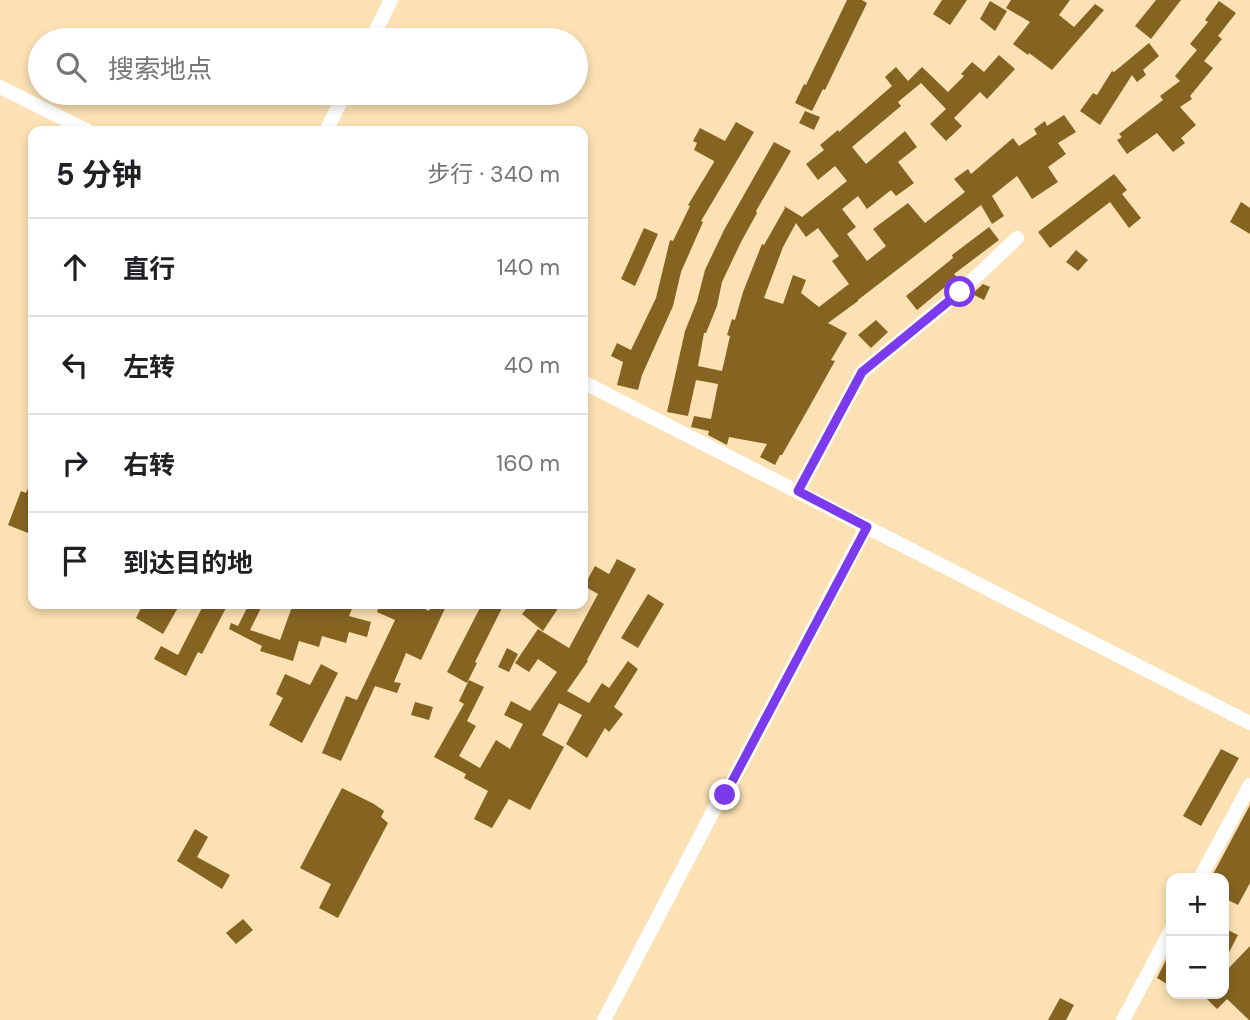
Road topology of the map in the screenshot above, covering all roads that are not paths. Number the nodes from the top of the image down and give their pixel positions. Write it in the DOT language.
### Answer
graph roads {
  1 [pos="391,0"];
  2 [pos="377,28"];
  3 [pos="0,87"];
  4 [pos="28,101"];
  5 [pos="36,105"];
  6 [pos="339,105"];
  7 [pos="78,126"];
  8 [pos="328,126"];
  9 [pos="1017,238"];
  10 [pos="588,385"];
  11 [pos="798,491"];
  12 [pos="867,527"];
  13 [pos="1250,723"];
  14 [pos="1250,785"];
  15 [pos="1202,873"];
  16 [pos="1168,936"];
  17 [pos="604,1020"];
  18 [pos="1123,1020"];
  1 -- 2 [label="street"];
  3 -- 4 [label="street"];
  5 -- 7 [label="street"];
  6 -- 8 [label="street"];
  9 -- 11 [label="street"];
  10 -- 11 [label="street"];
  11 -- 12 [label="street"];
  12 -- 13 [label="street"];
  12 -- 17 [label="street"];
  14 -- 15 [label="street"];
  16 -- 18 [label="street"];
}
